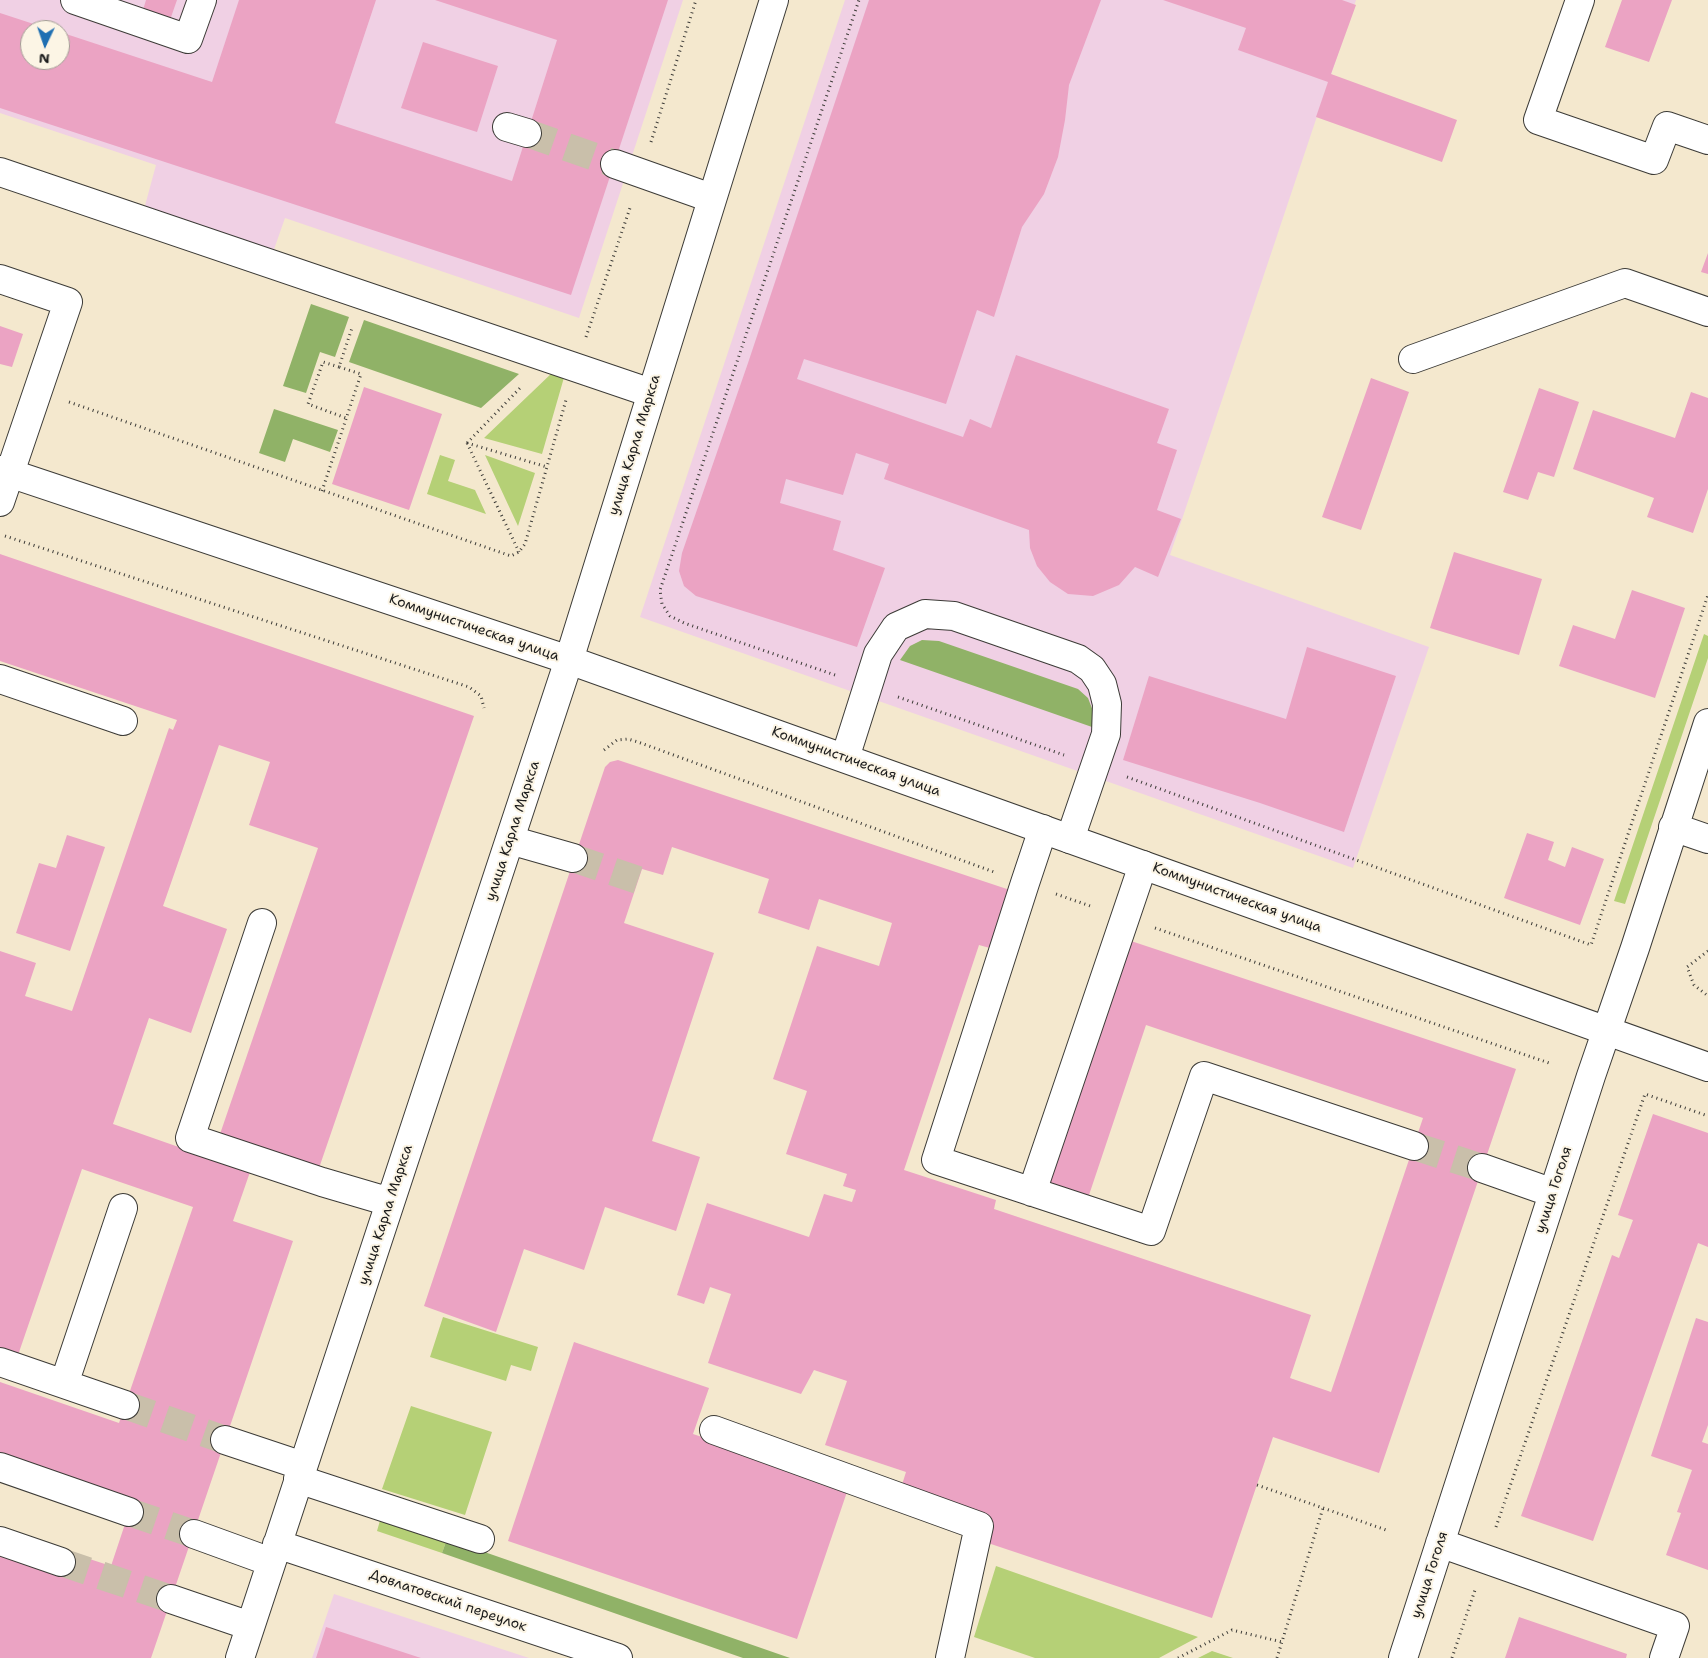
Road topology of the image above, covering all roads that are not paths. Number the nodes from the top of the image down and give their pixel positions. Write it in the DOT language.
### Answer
graph roads {
  1 [pos="75,0"];
  2 [pos="202,0"];
  3 [pos="774,0"];
  4 [pos="1580,0"];
  5 [pos="1708,140"];
  6 [pos="615,164"];
  7 [pos="0,172"];
  8 [pos="711,198"];
  9 [pos="0,279"];
  10 [pos="1708,312"];
  11 [pos="1413,359"];
  12 [pos="651,393"];
  13 [pos="5,471"];
  14 [pos="0,502"];
  15 [pos="569,660"];
  16 [pos="0,679"];
  17 [pos="123,721"];
  18 [pos="1708,722"];
  19 [pos="845,758"];
  20 [pos="1673,827"];
  21 [pos="1044,829"];
  22 [pos="1070,839"];
  23 [pos="1708,839"];
  24 [pos="510,840"];
  25 [pos="573,858"];
  26 [pos="1143,865"];
  27 [pos="262,923"];
  28 [pos="1606,1030"];
  29 [pos="1708,1067"];
  30 [pos="1414,1146"];
  31 [pos="1482,1168"];
  32 [pos="1032,1192"];
  33 [pos="1553,1193"];
  34 [pos="390,1202"];
  35 [pos="123,1208"];
  36 [pos="0,1362"];
  37 [pos="64,1384"];
  38 [pos="125,1405"];
  39 [pos="714,1430"];
  40 [pos="226,1440"];
  41 [pos="0,1467"];
  42 [pos="301,1472"];
  43 [pos="129,1512"];
  44 [pos="194,1534"];
  45 [pos="480,1538"];
  46 [pos="0,1541"];
  47 [pos="1440,1543"];
  48 [pos="274,1553"];
  49 [pos="61,1562"];
  50 [pos="171,1599"];
  51 [pos="250,1626"];
  52 [pos="240,1658"];
  53 [pos="618,1658"];
  54 [pos="950,1658"];
  55 [pos="1403,1658"];
  56 [pos="1664,1658"];
  1 -- 2 [label="main road"];
  3 -- 8 [label="main road, улица Карла Маркса"];
  4 -- 5 [label="main road"];
  6 -- 8 [label="main road"];
  7 -- 12 [label="main road"];
  8 -- 12 [label="main road, улица Карла Маркса"];
  9 -- 13 [label="main road"];
  10 -- 11 [label="main road"];
  12 -- 15 [label="main road, улица Карла Маркса"];
  13 -- 14 [label="main road"];
  13 -- 15 [label="main road, Коммунистическая улица"];
  15 -- 19 [label="main road, Коммунистическая улица"];
  15 -- 24 [label="main road, улица Карла Маркса"];
  16 -- 17 [label="main road"];
  18 -- 20 [label="main road, улица Гоголя"];
  19 -- 21 [label="main road, Коммунистическая улица"];
  19 -- 22 [label="main road"];
  20 -- 23 [label="main road"];
  20 -- 28 [label="main road, улица Гоголя"];
  21 -- 22 [label="main road, Коммунистическая улица"];
  21 -- 32 [label="main road"];
  22 -- 26 [label="main road, Коммунистическая улица"];
  24 -- 25 [label="main road"];
  24 -- 34 [label="main road, улица Карла Маркса"];
  26 -- 28 [label="main road, Коммунистическая улица"];
  26 -- 32 [label="main road"];
  27 -- 34 [label="main road"];
  28 -- 29 [label="main road, Коммунистическая улица"];
  28 -- 33 [label="main road, улица Гоголя"];
  30 -- 32 [label="main road"];
  31 -- 33 [label="main road"];
  33 -- 47 [label="main road, улица Гоголя"];
  34 -- 42 [label="main road, улица Карла Маркса"];
  35 -- 37 [label="main road"];
  36 -- 37 [label="main road"];
  37 -- 38 [label="main road"];
  39 -- 54 [label="main road"];
  40 -- 42 [label="main road"];
  41 -- 43 [label="main road"];
  42 -- 45 [label="main road"];
  42 -- 48 [label="main road, улица Карла Маркса"];
  44 -- 48 [label="main road, Довлатовский переулок"];
  46 -- 49 [label="main road"];
  47 -- 55 [label="main road, улица Гоголя"];
  47 -- 56 [label="main road"];
  48 -- 51 [label="main road, улица Карла Маркса"];
  48 -- 53 [label="main road, Довлатовский переулок"];
  50 -- 51 [label="main road"];
  51 -- 52 [label="main road, улица Карла Маркса"];
}
